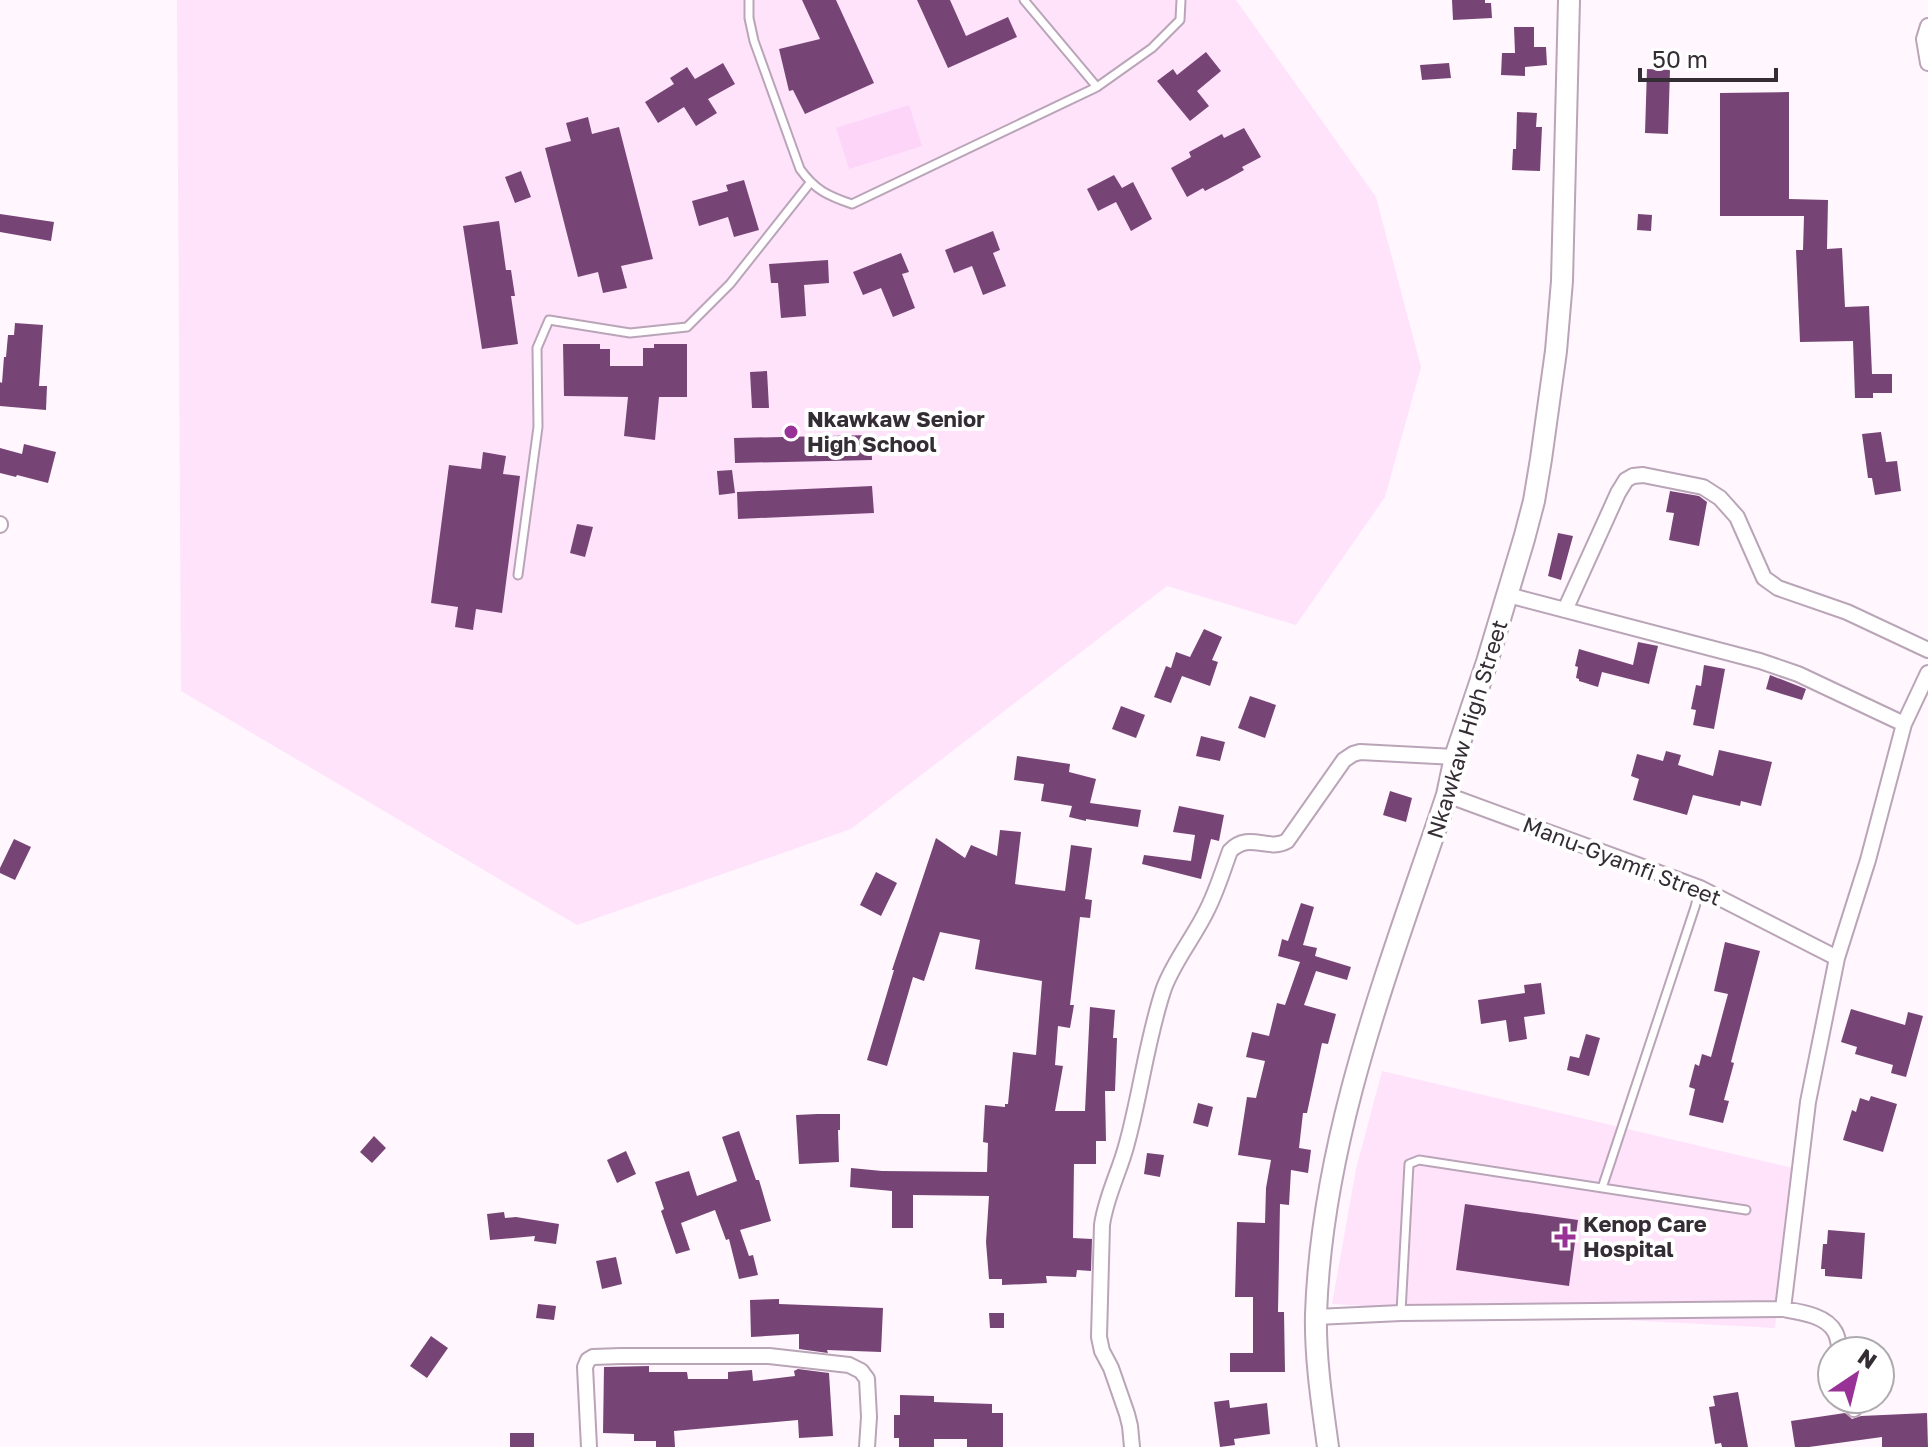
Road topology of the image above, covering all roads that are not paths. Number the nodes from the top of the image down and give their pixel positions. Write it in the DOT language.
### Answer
graph roads {
  1 [pos="749,0"];
  2 [pos="1024,0"];
  3 [pos="1181,0"];
  4 [pos="1569,0"];
  5 [pos="1928,26"];
  6 [pos="1928,63"];
  7 [pos="1097,87"];
  8 [pos="810,183"];
  9 [pos="518,575"];
  10 [pos="1508,595"];
  11 [pos="1565,610"];
  12 [pos="1928,650"];
  13 [pos="1928,673"];
  14 [pos="1904,724"];
  15 [pos="1455,757"];
  16 [pos="1447,795"];
  17 [pos="1700,888"];
  18 [pos="1837,958"];
  19 [pos="1602,1188"];
  20 [pos="1746,1210"];
  21 [pos="1783,1309"];
  22 [pos="1401,1313"];
  23 [pos="1316,1317"];
  24 [pos="1836,1335"];
  25 [pos="589,1447"];
  26 [pos="867,1447"];
  27 [pos="1132,1447"];
  28 [pos="1328,1447"];
  1 -- 8 [label="lane"];
  2 -- 7 [label="lane"];
  3 -- 7 [label="lane"];
  4 -- 10 [label="main road, Nkawkaw High Street"];
  5 -- 6 [label="street"];
  7 -- 8 [label="lane"];
  8 -- 9 [label="lane"];
  10 -- 11 [label="street"];
  10 -- 15 [label="main road, Nkawkaw High Street"];
  11 -- 12 [label="street"];
  11 -- 14 [label="street"];
  13 -- 14 [label="street"];
  14 -- 18 [label="street"];
  15 -- 16 [label="main road, Nkawkaw High Street"];
  15 -- 27 [label="street"];
  16 -- 17 [label="street, Manu-Gyamfi Street"];
  16 -- 23 [label="main road, Nkawkaw High Street"];
  17 -- 18 [label="street, Manu-Gyamfi Street"];
  17 -- 19 [label="lane"];
  18 -- 21 [label="street"];
  19 -- 20 [label="lane"];
  19 -- 22 [label="lane"];
  21 -- 22 [label="street"];
  21 -- 24 [label="street"];
  22 -- 23 [label="street"];
  23 -- 28 [label="main road, Nkawkaw High Street"];
  25 -- 26 [label="street"];
}
